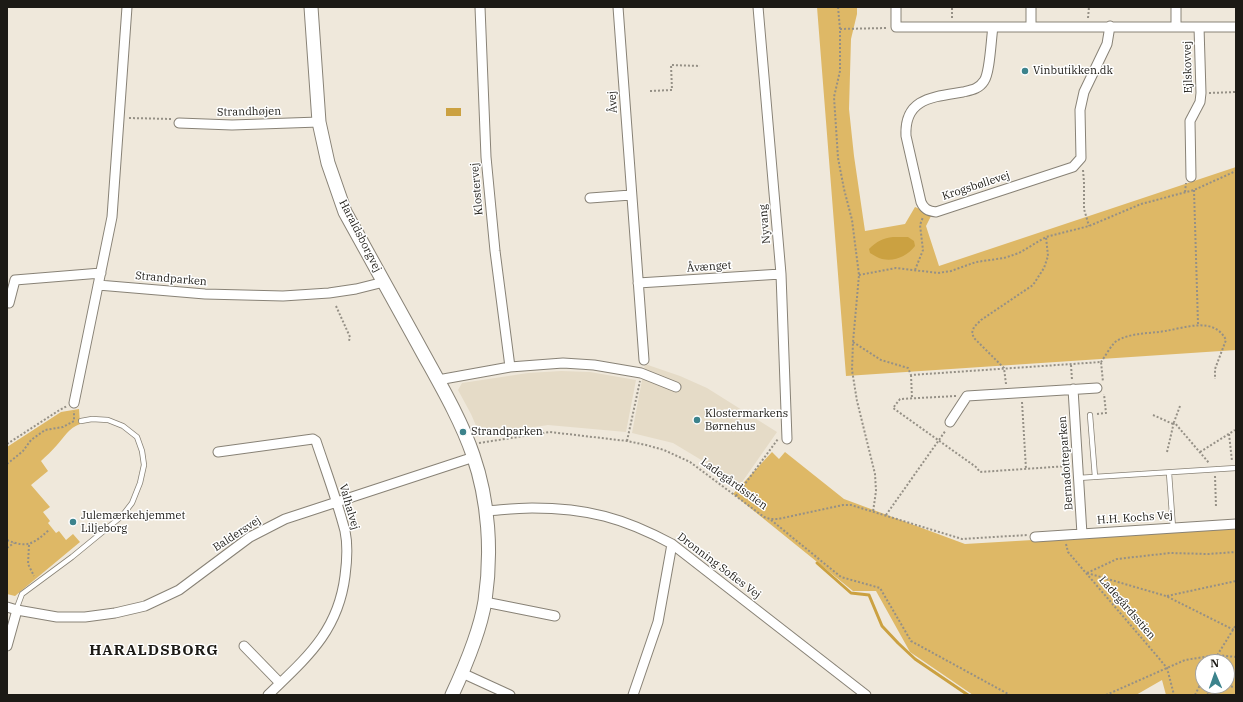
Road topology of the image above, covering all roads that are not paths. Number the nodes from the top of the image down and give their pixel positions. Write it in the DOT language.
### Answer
graph roads {
  1 [pos="127,7"];
  2 [pos="310,7"];
  3 [pos="480,7"];
  4 [pos="618,7"];
  5 [pos="758,7"];
  6 [pos="896,7"];
  7 [pos="1031,7"];
  8 [pos="1176,7"];
  9 [pos="1110,26"];
  10 [pos="1176,26"];
  11 [pos="993,27"];
  12 [pos="1031,27"];
  13 [pos="1199,27"];
  14 [pos="1236,27"];
  15 [pos="320,122"];
  16 [pos="179,123"];
  17 [pos="1191,177"];
  18 [pos="631,195"];
  19 [pos="590,198"];
  20 [pos="101,273"];
  21 [pos="781,274"];
  22 [pos="384,282"];
  23 [pos="638,283"];
  24 [pos="98,285"];
  25 [pos="9,303"];
  26 [pos="644,360"];
  27 [pos="510,367"];
  28 [pos="438,380"];
  29 [pos="676,387"];
  30 [pos="1101,388"];
  31 [pos="1073,389"];
  32 [pos="74,403"];
  33 [pos="1090,415"];
  34 [pos="81,421"];
  35 [pos="950,422"];
  36 [pos="787,435"];
  37 [pos="218,452"];
  38 [pos="474,457"];
  39 [pos="1234,469"];
  40 [pos="1169,473"];
  41 [pos="1095,477"];
  42 [pos="1078,478"];
  43 [pos="336,501"];
  44 [pos="486,511"];
  45 [pos="1236,524"];
  46 [pos="1173,528"];
  47 [pos="1082,534"];
  48 [pos="1035,537"];
  49 [pos="672,544"];
  50 [pos="485,602"];
  51 [pos="7,607"];
  52 [pos="17,610"];
  53 [pos="555,616"];
  54 [pos="7,646"];
  55 [pos="244,646"];
  56 [pos="462,673"];
  57 [pos="280,683"];
  58 [pos="268,695"];
  59 [pos="452,695"];
  60 [pos="510,695"];
  61 [pos="633,695"];
  62 [pos="866,695"];
  1 -- 20 [label="street"];
  2 -- 15 [label="street, Haraldsborgvej"];
  3 -- 27 [label="street, Klostervej"];
  4 -- 18 [label="street, Åvej"];
  5 -- 21 [label="street, Nyvang"];
  6 -- 11 [label="street"];
  7 -- 12 [label="street"];
  8 -- 10 [label="street"];
  9 -- 10 [label="street"];
  9 -- 11 [label="street, Krogsbøllevej"];
  9 -- 12 [label="street"];
  10 -- 13 [label="street"];
  11 -- 12 [label="street"];
  13 -- 14 [label="street"];
  13 -- 17 [label="street, Ejlskovvej"];
  15 -- 16 [label="street, Strandhøjen"];
  15 -- 22 [label="street, Haraldsborgvej"];
  18 -- 19 [label="street"];
  18 -- 23 [label="street, Åvej"];
  20 -- 24 [label="street"];
  20 -- 25 [label="street"];
  21 -- 23 [label="street, Åvænget"];
  21 -- 36 [label="street, Nyvang"];
  22 -- 24 [label="street, Strandparken"];
  22 -- 28 [label="street, Haraldsborgvej"];
  23 -- 26 [label="street, Åvej"];
  24 -- 32 [label="street"];
  27 -- 28 [label="street"];
  27 -- 29 [label="street"];
  28 -- 38 [label="street, Haraldsborgvej"];
  30 -- 31 [label="street"];
  31 -- 35 [label="street"];
  31 -- 42 [label="street, Bernadotteparken"];
  33 -- 41 [label="lane"];
  34 -- 52 [label="lane"];
  37 -- 43 [label="street, Valhalvej"];
  38 -- 43 [label="street, Baldersvej"];
  38 -- 44 [label="street, Haraldsborgvej"];
  39 -- 40 [label="lane"];
  40 -- 41 [label="lane"];
  40 -- 46 [label="lane"];
  41 -- 42 [label="lane"];
  42 -- 47 [label="street, Bernadotteparken"];
  43 -- 52 [label="street, Baldersvej"];
  43 -- 57 [label="street, Valhalvej"];
  44 -- 49 [label="street, Dronning Sofies Vej"];
  44 -- 50 [label="street, Haraldsborgvej"];
  45 -- 46 [label="street, H.H. Kochs Vej"];
  46 -- 47 [label="street, H.H. Kochs Vej"];
  47 -- 48 [label="street, H.H. Kochs Vej"];
  49 -- 61 [label="street"];
  49 -- 62 [label="street, Dronning Sofies Vej"];
  50 -- 53 [label="street"];
  50 -- 56 [label="street, Haraldsborgvej"];
  51 -- 52 [label="street, Baldersvej"];
  52 -- 54 [label="street"];
  55 -- 57 [label="street"];
  56 -- 59 [label="street, Haraldsborgvej"];
  56 -- 60 [label="street"];
  57 -- 58 [label="street, Valhalvej"];
}
